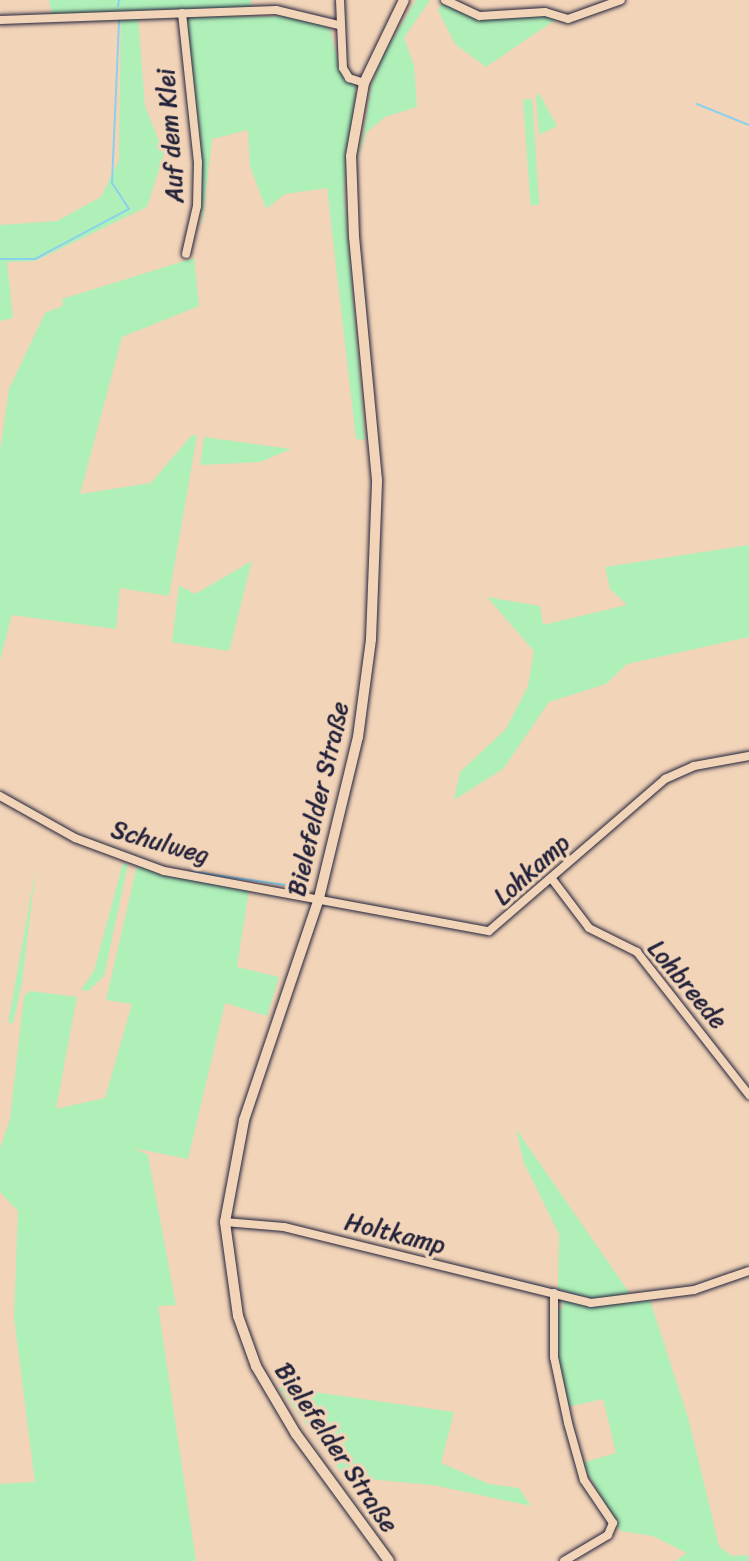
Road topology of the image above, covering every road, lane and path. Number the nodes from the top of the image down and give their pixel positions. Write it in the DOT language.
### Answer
graph roads {
  1 [pos="340,0"];
  2 [pos="404,0"];
  3 [pos="445,0"];
  4 [pos="621,0"];
  5 [pos="182,13"];
  6 [pos="0,20"];
  7 [pos="339,25"];
  8 [pos="364,83"];
  9 [pos="186,254"];
  10 [pos="749,756"];
  11 [pos="0,796"];
  12 [pos="552,879"];
  13 [pos="319,898"];
  14 [pos="749,1095"];
  15 [pos="225,1222"];
  16 [pos="749,1271"];
  17 [pos="554,1293"];
  18 [pos="389,1561"];
  19 [pos="564,1561"];
  1 -- 7 [label="street"];
  2 -- 8 [label="main road, Bielefelder Straße"];
  3 -- 4 [label="street"];
  5 -- 6 [label="street"];
  5 -- 7 [label="street"];
  5 -- 9 [label="street, Auf dem Klei"];
  7 -- 8 [label="street"];
  8 -- 13 [label="main road, Bielefelder Straße"];
  10 -- 12 [label="street, Lohkamp"];
  11 -- 13 [label="street, Schulweg"];
  12 -- 13 [label="street, Lohkamp"];
  12 -- 14 [label="street, Lohbreede"];
  13 -- 15 [label="main road, Bielefelder Straße"];
  15 -- 17 [label="street, Holtkamp"];
  15 -- 18 [label="main road, Bielefelder Straße"];
  16 -- 17 [label="street, Holtkamp"];
  17 -- 19 [label="street"];
}
